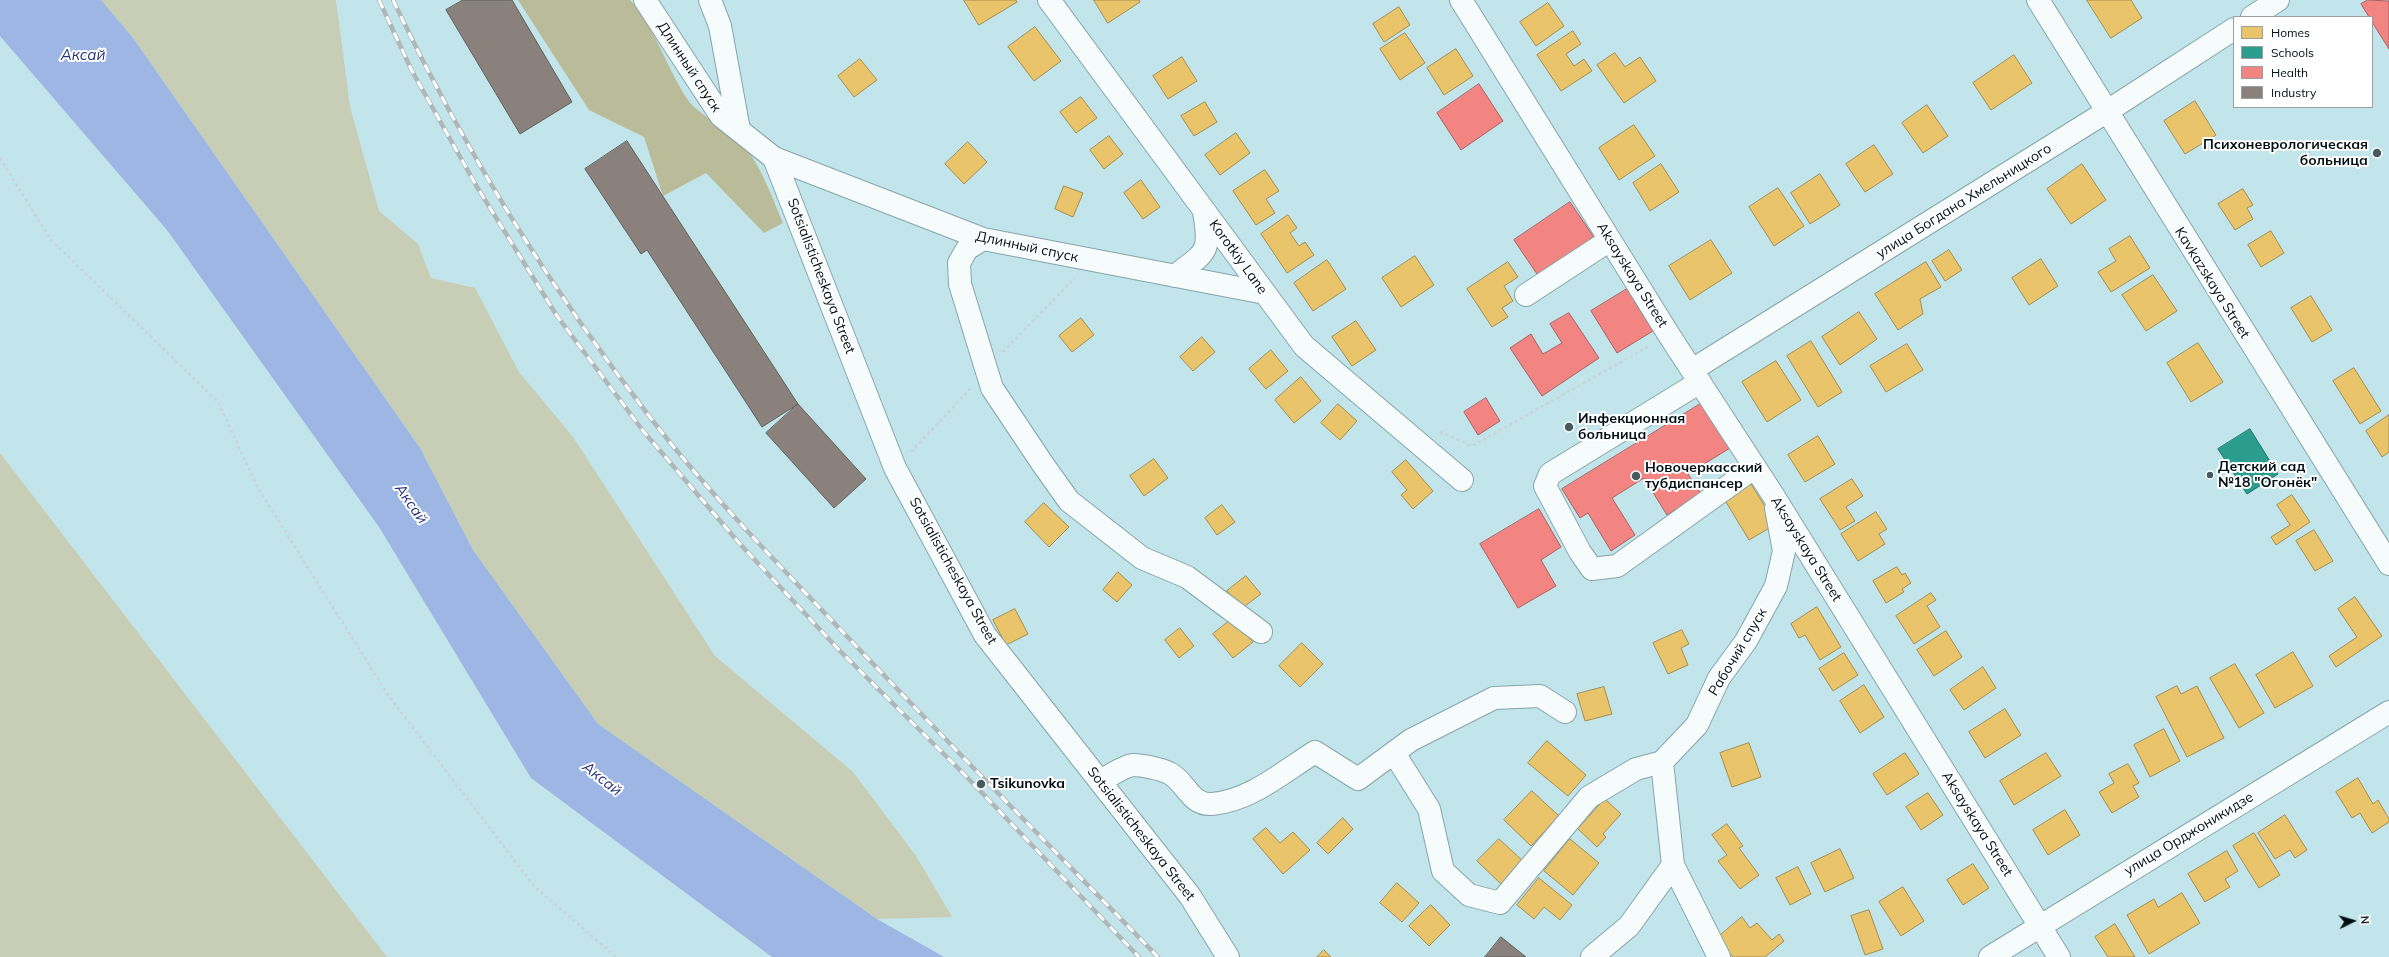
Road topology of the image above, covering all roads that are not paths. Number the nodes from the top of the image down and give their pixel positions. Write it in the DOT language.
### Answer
graph roads {
  1 [pos="645,0"];
  2 [pos="710,0"];
  3 [pos="1049,0"];
  4 [pos="1461,0"];
  5 [pos="2038,0"];
  6 [pos="2278,0"];
  7 [pos="2254,16"];
  8 [pos="2233,30"];
  9 [pos="2106,112"];
  10 [pos="739,130"];
  11 [pos="774,158"];
  12 [pos="1204,210"];
  13 [pos="983,239"];
  14 [pos="1610,240"];
  15 [pos="1175,276"];
  16 [pos="1265,293"];
  17 [pos="1526,295"];
  18 [pos="1696,376"];
  19 [pos="1755,467"];
  20 [pos="1462,480"];
  21 [pos="1773,495"];
  22 [pos="2389,564"];
  23 [pos="1261,632"];
  24 [pos="1565,712"];
  25 [pos="2389,712"];
  26 [pos="1394,753"];
  27 [pos="1662,762"];
  28 [pos="1100,782"];
  29 [pos="1673,865"];
  30 [pos="2039,926"];
  31 [pos="1228,957"];
  32 [pos="1592,957"];
  33 [pos="1720,957"];
  34 [pos="1990,957"];
  35 [pos="2059,957"];
  1 -- 10 [label="street, Длинный спуск"];
  2 -- 10 [label="street, Длинный спуск"];
  3 -- 12 [label="street, Korotkiy Lane"];
  4 -- 14 [label="street, Aksayskaya Street"];
  5 -- 9 [label="street, Kavkazskaya Street"];
  6 -- 7 [label="street"];
  8 -- 9 [label="street, улица Богдана Хмельницкого"];
  9 -- 18 [label="street, улица Богдана Хмельницкого"];
  9 -- 22 [label="street, Kavkazskaya Street"];
  10 -- 11 [label="street, Длинный спуск"];
  11 -- 13 [label="street, Длинный спуск"];
  11 -- 28 [label="street, Sotsialisticheskaya Street"];
  12 -- 15 [label="street"];
  12 -- 16 [label="street, Korotkiy Lane"];
  13 -- 15 [label="street, Длинный спуск"];
  13 -- 23 [label="street"];
  14 -- 17 [label="street"];
  14 -- 18 [label="street, Aksayskaya Street"];
  15 -- 16 [label="street, Длинный спуск"];
  16 -- 20 [label="street, Korotkiy Lane"];
  18 -- 19 [label="street, Aksayskaya Street"];
  18 -- 19 [label="street, улица Богдана Хмельницкого"];
  19 -- 21 [label="street, Aksayskaya Street"];
  21 -- 27 [label="street, Рабочий спуск"];
  21 -- 30 [label="street, Aksayskaya Street"];
  24 -- 26 [label="street"];
  25 -- 30 [label="street, улица Орджоникидзе"];
  26 -- 27 [label="street"];
  26 -- 28 [label="street"];
  27 -- 29 [label="street"];
  28 -- 31 [label="street, Sotsialisticheskaya Street"];
  29 -- 32 [label="street"];
  29 -- 33 [label="street"];
  30 -- 34 [label="street, улица Орджоникидзе"];
  30 -- 35 [label="street, Aksayskaya Street"];
}
